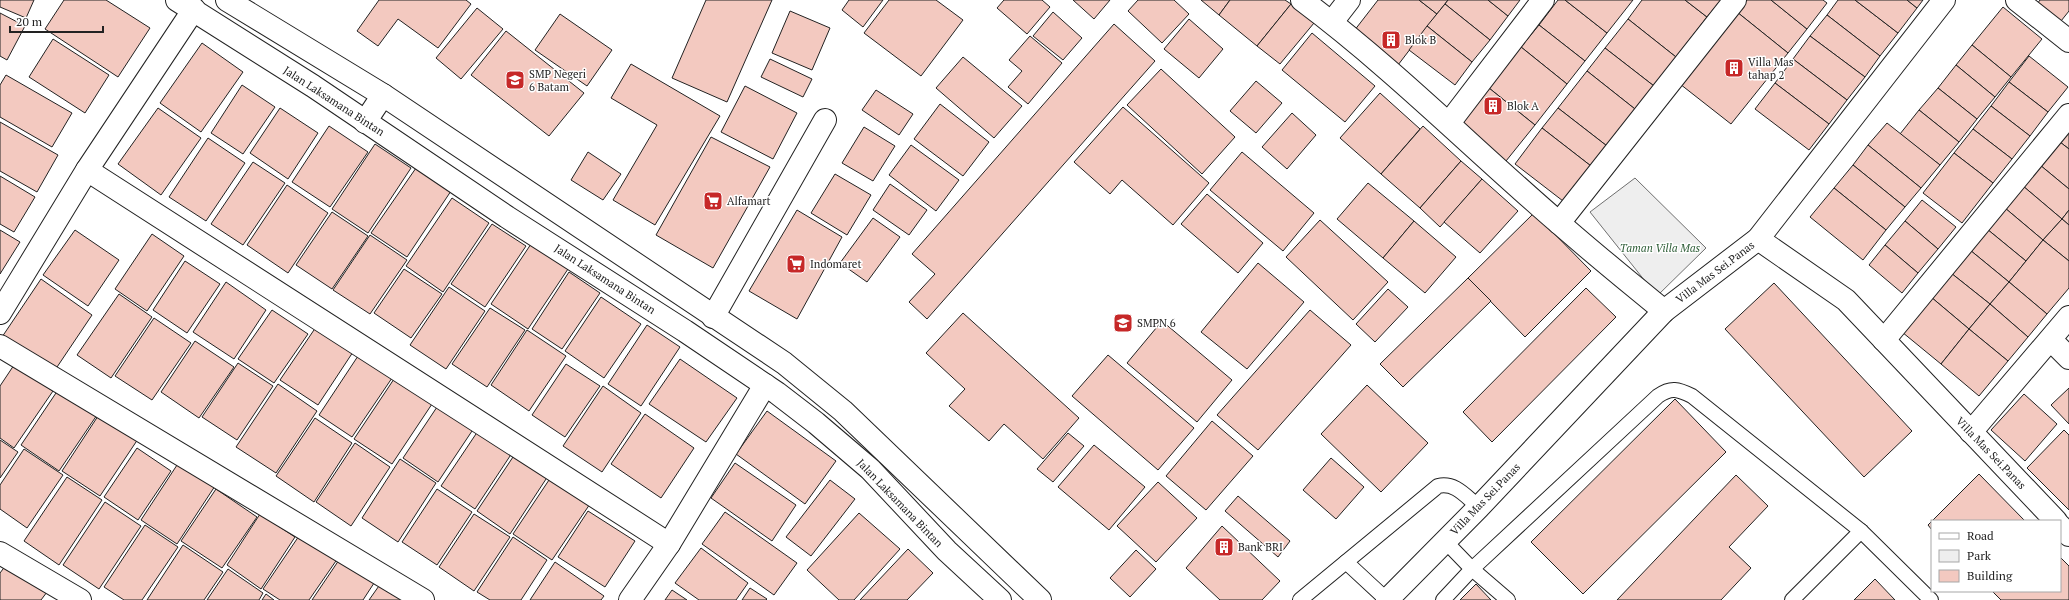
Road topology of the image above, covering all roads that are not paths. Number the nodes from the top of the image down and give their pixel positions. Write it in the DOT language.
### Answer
graph roads {
  1 [pos="227,0"];
  2 [pos="1302,0"];
  3 [pos="1349,0"];
  4 [pos="1543,0"];
  5 [pos="1734,0"];
  6 [pos="1944,0"];
  7 [pos="2017,0"];
  8 [pos="185,5"];
  9 [pos="1332,22"];
  10 [pos="2069,40"];
  11 [pos="383,95"];
  12 [pos="2069,114"];
  13 [pos="825,120"];
  14 [pos="365,122"];
  15 [pos="1450,123"];
  16 [pos="88,170"];
  17 [pos="1559,223"];
  18 [pos="1758,239"];
  19 [pos="1664,311"];
  20 [pos="0,313"];
  21 [pos="713,317"];
  22 [pos="2069,317"];
  23 [pos="1884,340"];
  24 [pos="2050,340"];
  25 [pos="0,346"];
  26 [pos="2069,358"];
  27 [pos="765,385"];
  28 [pos="1971,432"];
  29 [pos="1479,507"];
  30 [pos="2055,520"];
  31 [pos="2061,527"];
  32 [pos="1861,531"];
  33 [pos="2069,535"];
  34 [pos="1445,541"];
  35 [pos="669,544"];
  36 [pos="0,553"];
  37 [pos="1346,562"];
  38 [pos="1472,569"];
  39 [pos="80,600"];
  40 [pos="423,600"];
  41 [pos="630,600"];
  42 [pos="1000,600"];
  43 [pos="1040,600"];
  44 [pos="1300,600"];
  45 [pos="1387,600"];
  46 [pos="1443,600"];
  47 [pos="1508,600"];
  48 [pos="1792,600"];
  49 [pos="1931,600"];
  1 -- 11 [label="street"];
  2 -- 9 [label="street"];
  3 -- 9 [label="street"];
  4 -- 15 [label="street"];
  5 -- 17 [label="street"];
  6 -- 18 [label="street"];
  7 -- 10 [label="street"];
  8 -- 14 [label="street, Jalan Laksamana Bintan"];
  8 -- 16 [label="street"];
  9 -- 15 [label="street"];
  11 -- 14 [label="street"];
  11 -- 21 [label="street"];
  12 -- 23 [label="street"];
  13 -- 21 [label="street"];
  14 -- 27 [label="street, Jalan Laksamana Bintan"];
  15 -- 17 [label="street"];
  16 -- 20 [label="street"];
  16 -- 35 [label="street"];
  17 -- 19 [label="street"];
  18 -- 19 [label="street, Villa Mas Sei.Panas"];
  18 -- 23 [label="street, Villa Mas Sei.Panas"];
  19 -- 29 [label="street, Villa Mas Sei.Panas"];
  21 -- 43 [label="street"];
  22 -- 24 [label="street"];
  23 -- 28 [label="street, Villa Mas Sei.Panas"];
  24 -- 26 [label="street"];
  24 -- 28 [label="street"];
  25 -- 40 [label="street"];
  27 -- 35 [label="street"];
  27 -- 42 [label="street, Jalan Laksamana Bintan"];
  28 -- 30 [label="street, Villa Mas Sei.Panas"];
  29 -- 34 [label="street, Villa Mas Sei.Panas"];
  29 -- 37 [label="lane"];
  31 -- 33 [label="street"];
  32 -- 38 [label="lane"];
  32 -- 48 [label="lane"];
  32 -- 49 [label="lane"];
  34 -- 38 [label="lane"];
  34 -- 45 [label="street, Villa Mas Sei.Panas"];
  35 -- 41 [label="street"];
  36 -- 39 [label="street"];
  37 -- 44 [label="lane"];
  37 -- 45 [label="lane"];
  38 -- 46 [label="lane"];
  38 -- 47 [label="lane"];
}
